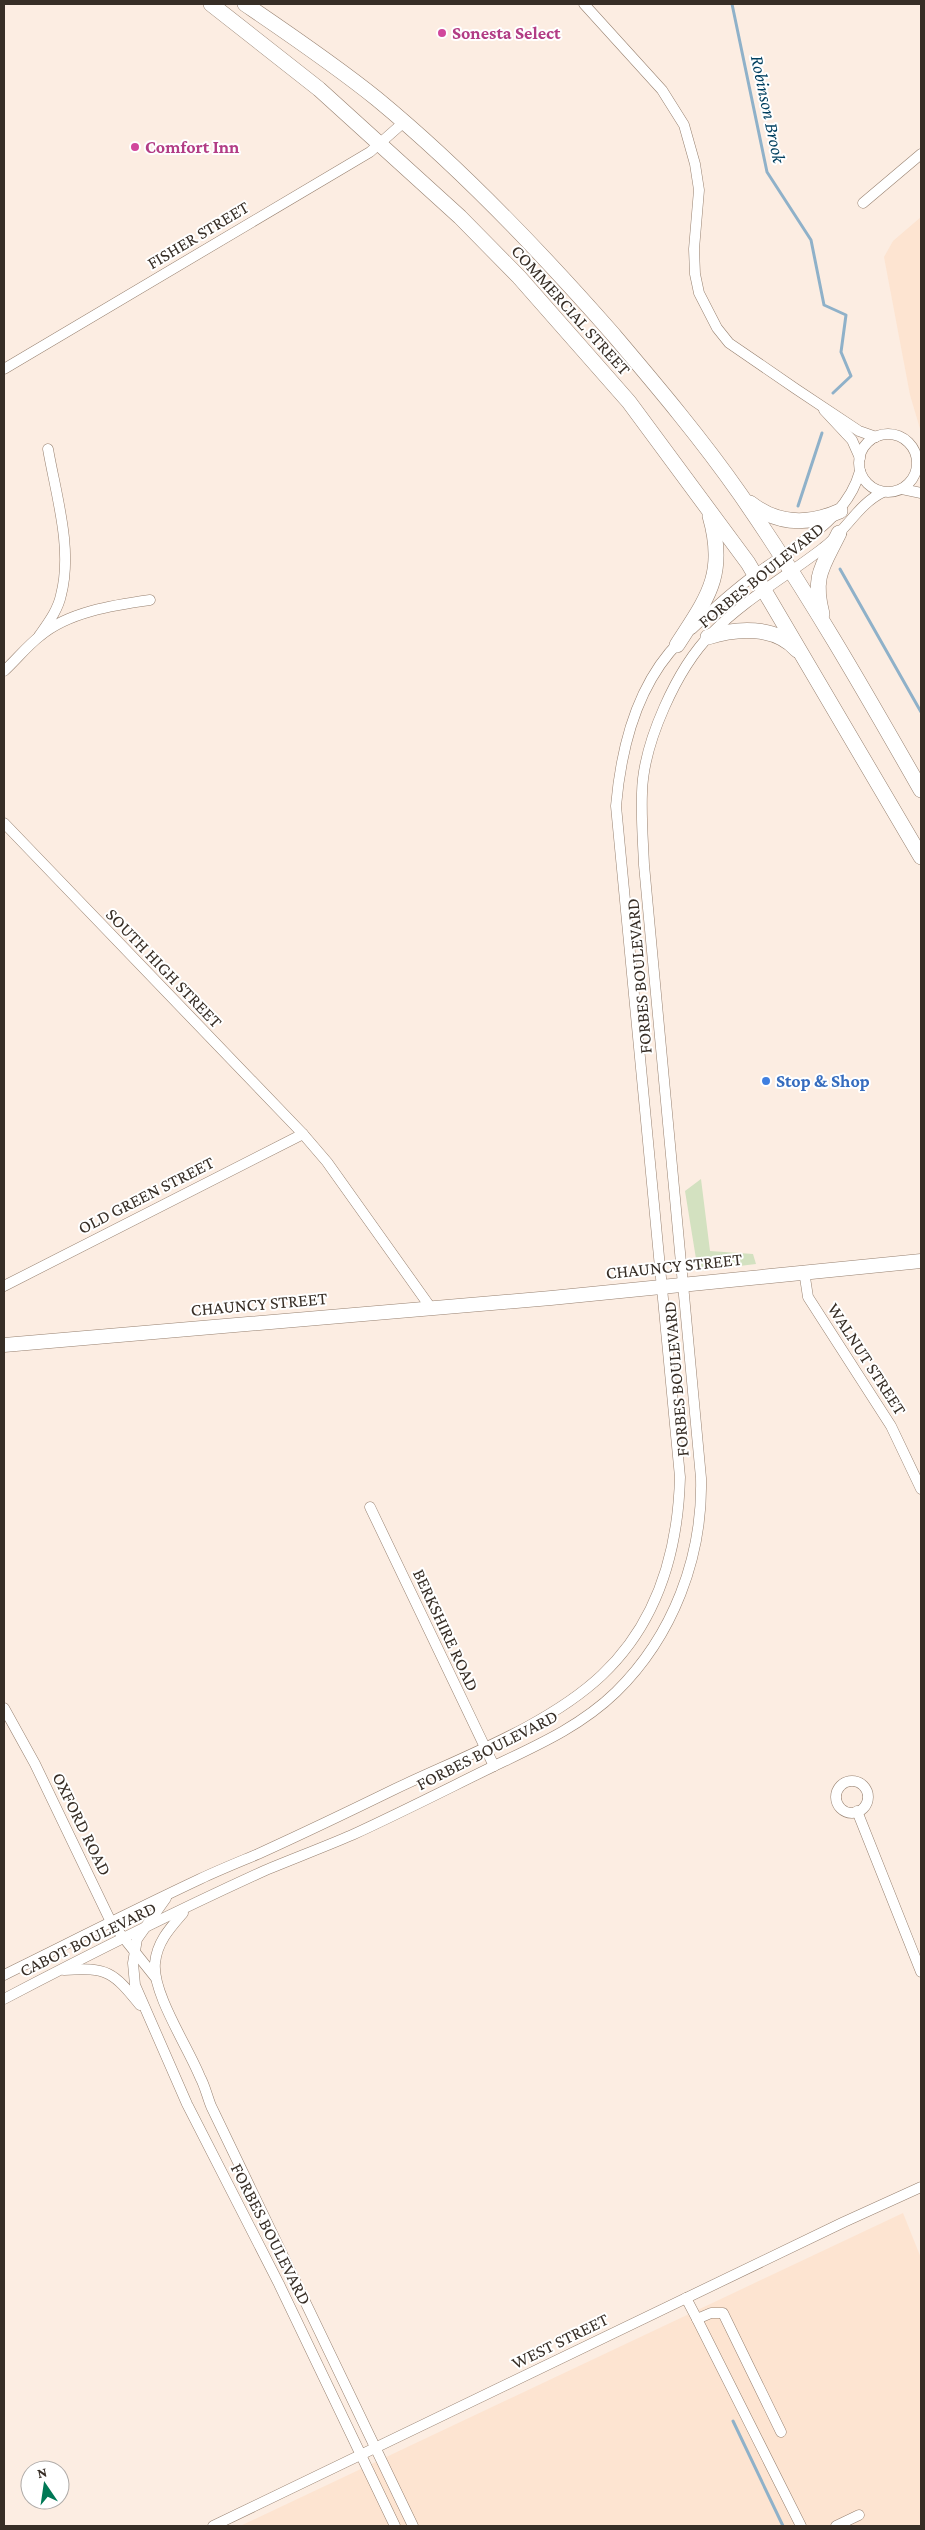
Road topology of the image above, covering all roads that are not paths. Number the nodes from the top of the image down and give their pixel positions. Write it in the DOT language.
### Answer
graph roads {
  1 [pos="201,4"];
  2 [pos="211,4"];
  3 [pos="244,4"];
  4 [pos="584,4"];
  5 [pos="247,31"];
  6 [pos="404,122"];
  7 [pos="381,144"];
  8 [pos="921,154"];
  9 [pos="863,203"];
  10 [pos="4,369"];
  11 [pos="820,406"];
  12 [pos="876,437"];
  13 [pos="48,449"];
  14 [pos="860,458"];
  15 [pos="919,467"];
  16 [pos="860,471"];
  17 [pos="902,489"];
  18 [pos="883,492"];
  19 [pos="921,493"];
  20 [pos="741,496"];
  21 [pos="707,507"];
  22 [pos="840,511"];
  23 [pos="839,533"];
  24 [pos="781,557"];
  25 [pos="790,571"];
  26 [pos="755,575"];
  27 [pos="764,590"];
  28 [pos="150,600"];
  29 [pos="825,627"];
  30 [pos="39,636"];
  31 [pos="708,637"];
  32 [pos="677,645"];
  33 [pos="808,664"];
  34 [pos="4,671"];
  35 [pos="921,790"];
  36 [pos="4,823"];
  37 [pos="921,857"];
  38 [pos="303,1134"];
  39 [pos="921,1261"];
  40 [pos="804,1271"];
  41 [pos="684,1285"];
  42 [pos="4,1286"];
  43 [pos="663,1287"];
  44 [pos="431,1308"];
  45 [pos="4,1345"];
  46 [pos="921,1489"];
  47 [pos="370,1507"];
  48 [pos="4,1708"];
  49 [pos="484,1747"];
  50 [pos="494,1766"];
  51 [pos="857,1811"];
  52 [pos="170,1893"];
  53 [pos="186,1909"];
  54 [pos="111,1922"];
  55 [pos="143,1930"];
  56 [pos="124,1938"];
  57 [pos="134,1951"];
  58 [pos="58,1971"];
  59 [pos="921,1972"];
  60 [pos="4,1975"];
  61 [pos="155,1977"];
  62 [pos="4,1999"];
  63 [pos="145,2012"];
  64 [pos="921,2187"];
  65 [pos="686,2298"];
  66 [pos="696,2319"];
  67 [pos="781,2432"];
  68 [pos="375,2449"];
  69 [pos="361,2456"];
  70 [pos="859,2515"];
  71 [pos="213,2526"];
  72 [pos="395,2526"];
  73 [pos="413,2526"];
  74 [pos="801,2526"];
  75 [pos="836,2526"];
  1 -- 5 [label="highway"];
  2 -- 5 [label="highway, COMMERCIAL STREET"];
  3 -- 6 [label="highway, COMMERCIAL STREET"];
  4 -- 11 [label="street"];
  5 -- 7 [label="highway, COMMERCIAL STREET"];
  6 -- 7 [label="street, FISHER STREET"];
  6 -- 20 [label="highway, COMMERCIAL STREET"];
  7 -- 10 [label="street, FISHER STREET"];
  7 -- 21 [label="highway, COMMERCIAL STREET"];
  8 -- 9 [label="street"];
  11 -- 12 [label="street"];
  11 -- 14 [label="street"];
  12 -- 14 [label="street"];
  12 -- 15 [label="street"];
  13 -- 30 [label="street"];
  14 -- 16 [label="street"];
  15 -- 17 [label="street"];
  16 -- 18 [label="street"];
  16 -- 22 [label="street, FORBES BOULEVARD"];
  17 -- 18 [label="street"];
  17 -- 19 [label="street"];
  18 -- 23 [label="street, FORBES BOULEVARD"];
  20 -- 22 [label="highway"];
  20 -- 24 [label="highway, COMMERCIAL STREET"];
  21 -- 26 [label="highway, COMMERCIAL STREET"];
  21 -- 32 [label="highway"];
  22 -- 24 [label="street, FORBES BOULEVARD"];
  23 -- 25 [label="street, FORBES BOULEVARD"];
  23 -- 29 [label="highway"];
  24 -- 25 [label="highway, COMMERCIAL STREET"];
  24 -- 26 [label="street, FORBES BOULEVARD"];
  25 -- 27 [label="street, FORBES BOULEVARD"];
  25 -- 29 [label="highway, COMMERCIAL STREET"];
  26 -- 27 [label="highway, COMMERCIAL STREET"];
  26 -- 32 [label="street, FORBES BOULEVARD"];
  27 -- 31 [label="street, FORBES BOULEVARD"];
  27 -- 33 [label="highway, COMMERCIAL STREET"];
  28 -- 30 [label="street"];
  29 -- 35 [label="highway, COMMERCIAL STREET"];
  30 -- 34 [label="street"];
  31 -- 33 [label="highway"];
  31 -- 41 [label="street, FORBES BOULEVARD"];
  32 -- 43 [label="street, FORBES BOULEVARD"];
  33 -- 37 [label="highway, COMMERCIAL STREET"];
  36 -- 38 [label="street, SOUTH HIGH STREET"];
  38 -- 42 [label="street, OLD GREEN STREET"];
  38 -- 44 [label="street"];
  39 -- 40 [label="main road, CHAUNCY STREET"];
  40 -- 41 [label="main road, CHAUNCY STREET"];
  40 -- 46 [label="street, WALNUT STREET"];
  41 -- 43 [label="main road, CHAUNCY STREET"];
  41 -- 50 [label="street, FORBES BOULEVARD"];
  43 -- 44 [label="main road, CHAUNCY STREET"];
  43 -- 49 [label="street, FORBES BOULEVARD"];
  44 -- 45 [label="main road, CHAUNCY STREET"];
  47 -- 49 [label="street, BERKSHIRE ROAD"];
  48 -- 54 [label="street, OXFORD ROAD"];
  49 -- 50 [label="street, BERKSHIRE ROAD"];
  49 -- 52 [label="street, FORBES BOULEVARD"];
  50 -- 53 [label="street, FORBES BOULEVARD"];
  51 -- 59 [label="street"];
  52 -- 54 [label="street, CABOT BOULEVARD"];
  52 -- 55 [label="street, FORBES BOULEVARD"];
  53 -- 55 [label="street, CABOT BOULEVARD"];
  53 -- 61 [label="street, FORBES BOULEVARD"];
  54 -- 56 [label="street, OXFORD ROAD"];
  54 -- 60 [label="street, CABOT BOULEVARD"];
  55 -- 56 [label="street, CABOT BOULEVARD"];
  55 -- 57 [label="street, FORBES BOULEVARD"];
  56 -- 57 [label="street, OXFORD ROAD"];
  56 -- 58 [label="street, CABOT BOULEVARD"];
  57 -- 61 [label="street, FORBES BOULEVARD"];
  57 -- 63 [label="street, FORBES BOULEVARD"];
  58 -- 62 [label="street, CABOT BOULEVARD"];
  58 -- 63 [label="street"];
  61 -- 68 [label="street, FORBES BOULEVARD"];
  63 -- 69 [label="street, FORBES BOULEVARD"];
  64 -- 65 [label="street, WEST STREET"];
  65 -- 66 [label="street"];
  65 -- 68 [label="street, WEST STREET"];
  66 -- 67 [label="street"];
  66 -- 74 [label="street"];
  68 -- 69 [label="street, WEST STREET"];
  68 -- 73 [label="street, FORBES BOULEVARD"];
  69 -- 71 [label="street, WEST STREET"];
  69 -- 72 [label="street, FORBES BOULEVARD"];
  70 -- 75 [label="street"];
}
